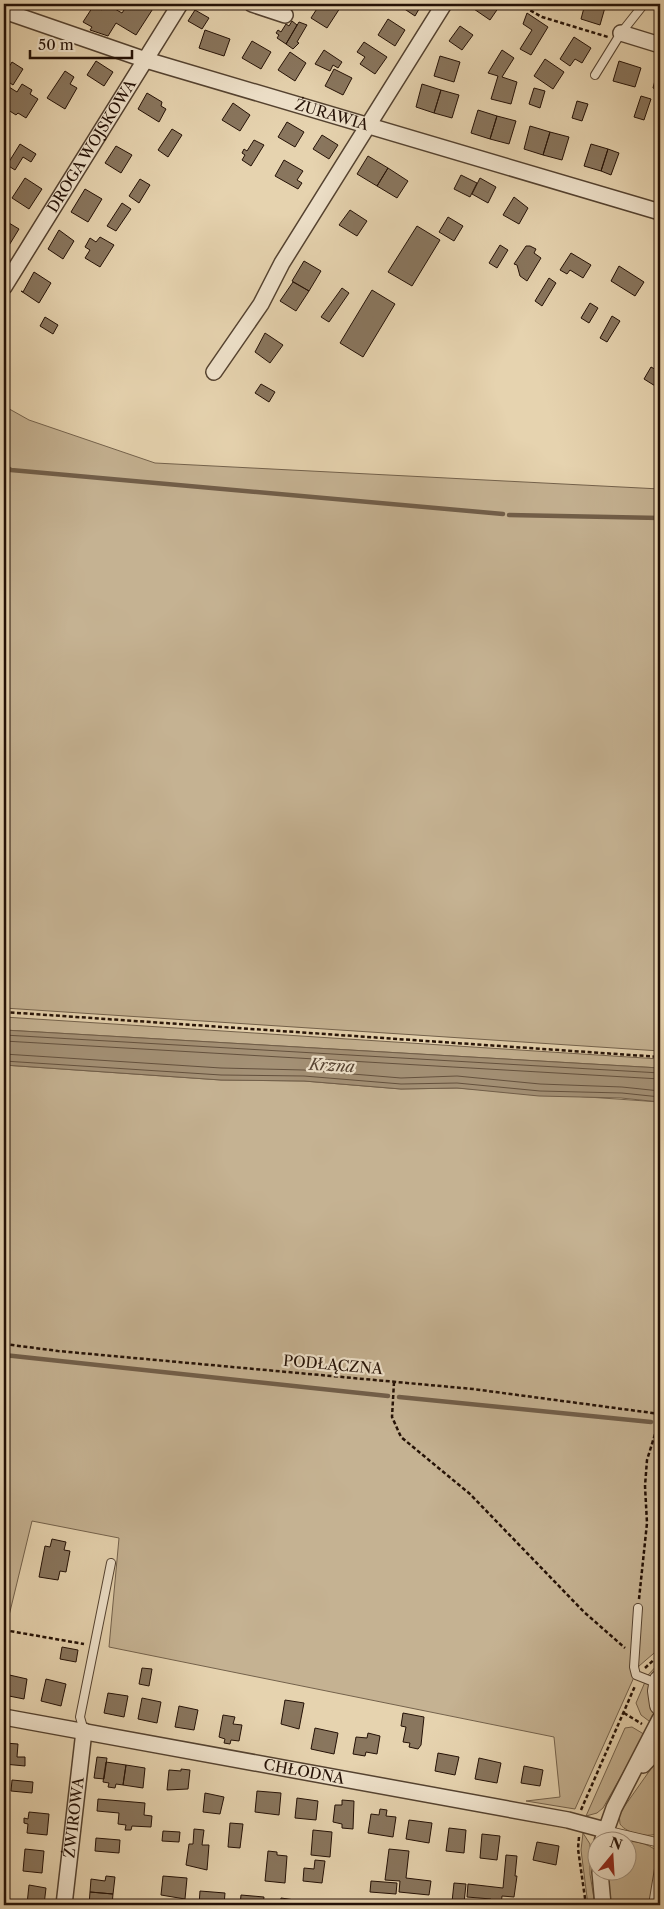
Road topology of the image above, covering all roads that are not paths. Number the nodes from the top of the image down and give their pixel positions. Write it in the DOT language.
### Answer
graph roads {
  1 [pos="180,4"];
  2 [pos="252,4"];
  3 [pos="444,4"];
  4 [pos="644,4"];
  5 [pos="4,11"];
  6 [pos="285,14"];
  7 [pos="619,36"];
  8 [pos="660,45"];
  9 [pos="146,60"];
  10 [pos="595,75"];
  11 [pos="368,124"];
  12 [pos="660,212"];
  13 [pos="4,287"];
  14 [pos="214,372"];
  15 [pos="111,1563"];
  16 [pos="638,1608"];
  17 [pos="660,1682"];
  18 [pos="660,1705"];
  19 [pos="4,1716"];
  20 [pos="660,1719"];
  21 [pos="84,1732"];
  22 [pos="660,1747"];
  23 [pos="632,1777"];
  24 [pos="596,1832"];
  25 [pos="605,1832"];
  26 [pos="636,1840"];
  27 [pos="660,1843"];
  28 [pos="660,1863"];
  29 [pos="601,1882"];
  30 [pos="64,1905"];
  31 [pos="603,1905"];
  32 [pos="653,1905"];
  1 -- 9 [label="street, DROGA WOJSKOWA"];
  2 -- 6 [label="street"];
  3 -- 11 [label="street"];
  4 -- 7 [label="lane"];
  5 -- 9 [label="street, ŻURAWIA"];
  7 -- 8 [label="street"];
  7 -- 10 [label="lane"];
  9 -- 11 [label="street, ŻURAWIA"];
  9 -- 13 [label="street, DROGA WOJSKOWA"];
  11 -- 12 [label="street, ŻURAWIA"];
  11 -- 14 [label="street"];
  15 -- 21 [label="lane"];
  16 -- 17 [label="lane"];
  17 -- 18 [label="street"];
  19 -- 21 [label="street, CHŁODNA"];
  20 -- 23 [label="street"];
  21 -- 24 [label="street, CHŁODNA"];
  21 -- 30 [label="street, ŻWIROWA"];
  22 -- 23 [label="street"];
  23 -- 25 [label="street"];
  26 -- 27 [label="lane"];
  28 -- 32 [label="lane"];
  29 -- 31 [label="street"];
}
